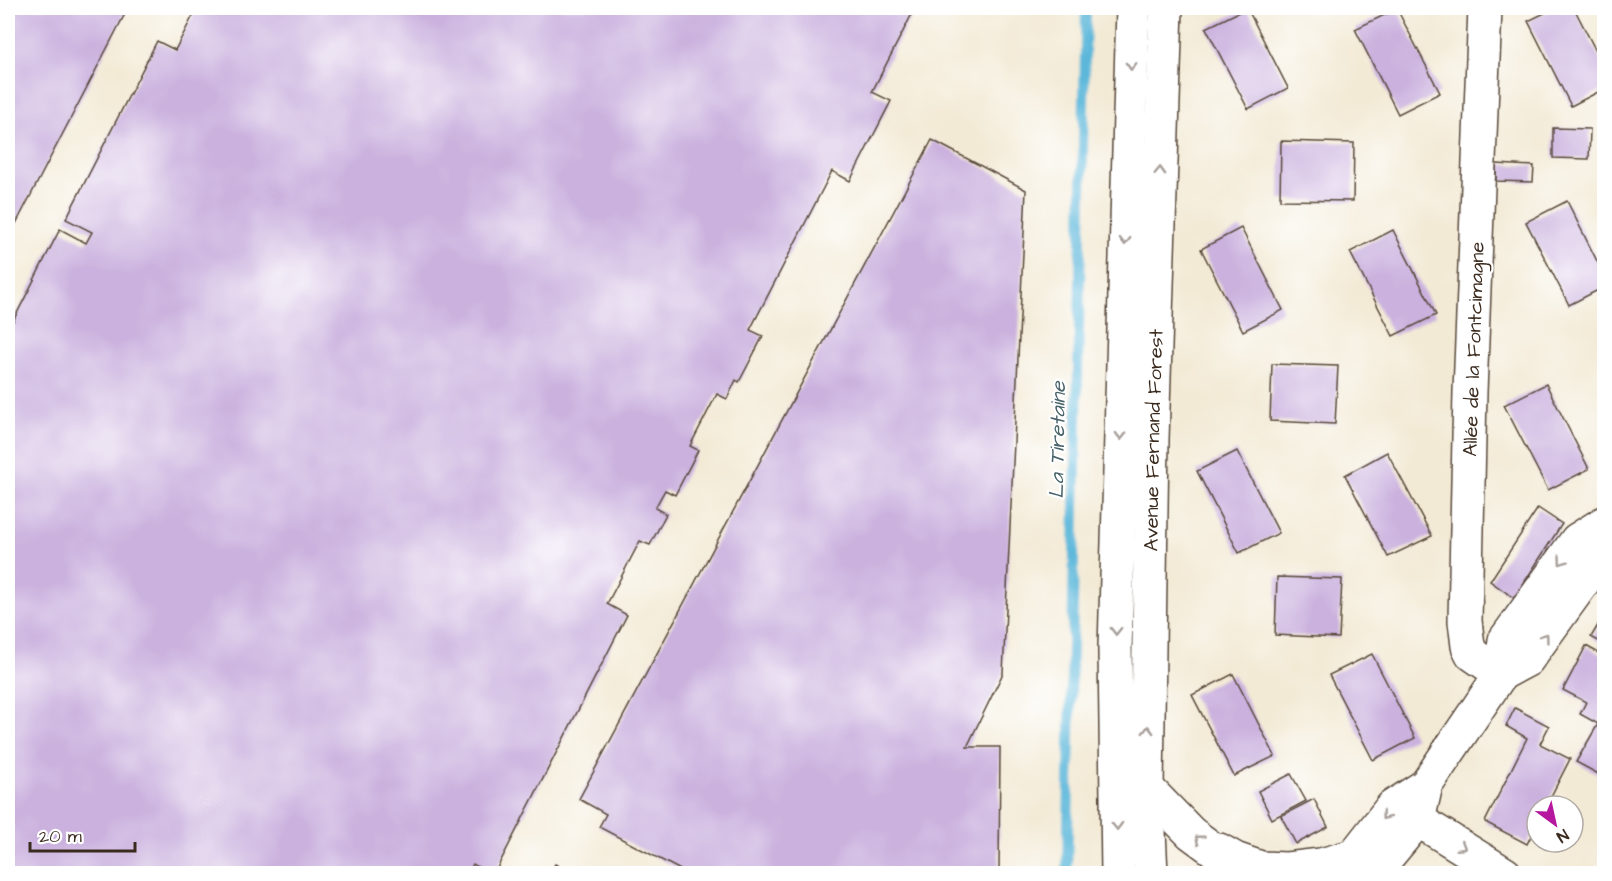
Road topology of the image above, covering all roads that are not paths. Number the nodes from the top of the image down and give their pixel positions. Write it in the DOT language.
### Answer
graph roads {
  1 [pos="1133,8"];
  2 [pos="1166,8"];
  3 [pos="1485,8"];
  4 [pos="1605,523"];
  5 [pos="1605,538"];
  6 [pos="1501,674"];
  7 [pos="1426,785"];
  8 [pos="1147,788"];
  9 [pos="1418,820"];
  10 [pos="1361,867"];
  11 [pos="1118,873"];
  12 [pos="1151,873"];
  13 [pos="1505,873"];
  1 -- 11 [label="main road, Avenue Fernand Forest, one-way"];
  8 -- 2 [label="main road, Avenue Fernand Forest, one-way"];
  3 -- 6 [label="main road, Allée de la Fontcimagne"];
  4 -- 6 [label="main road, one-way"];
  6 -- 5 [label="main road, one-way"];
  6 -- 7 [label="main road"];
  7 -- 9 [label="main road"];
  7 -- 10 [label="main road, one-way"];
  10 -- 8 [label="main road, one-way"];
  8 -- 12 [label="main road, Avenue Fernand Forest"];
  9 -- 10 [label="main road"];
  9 -- 13 [label="main road, one-way"];
}
